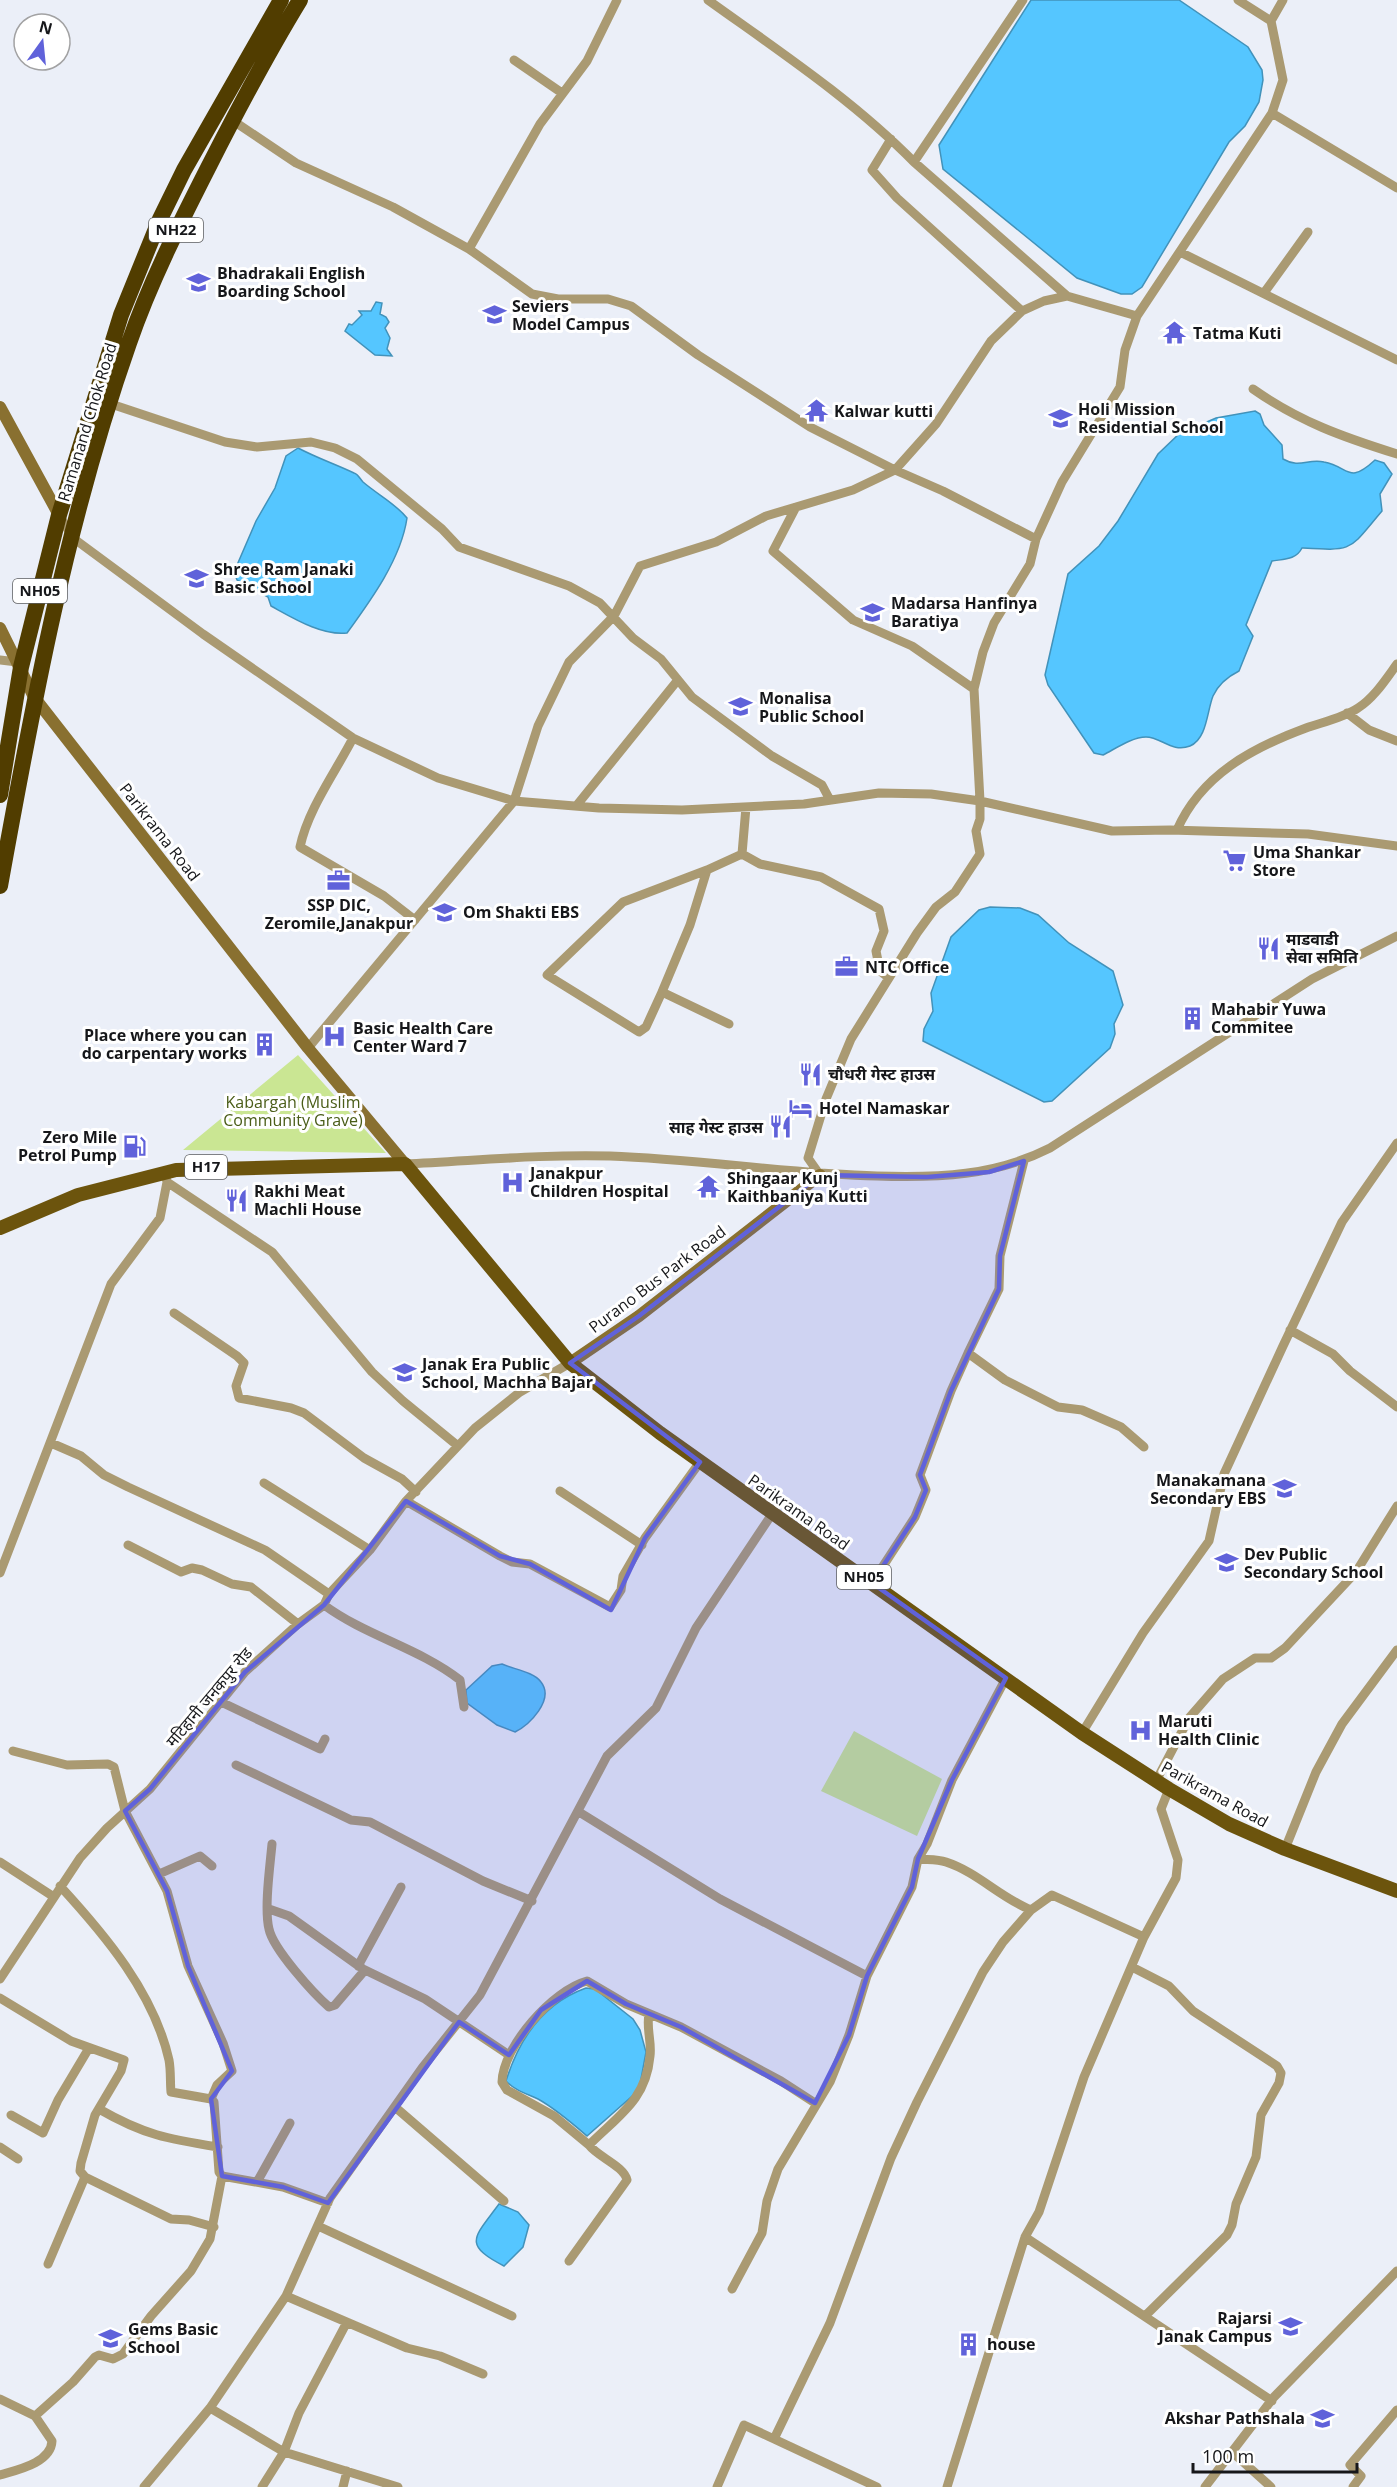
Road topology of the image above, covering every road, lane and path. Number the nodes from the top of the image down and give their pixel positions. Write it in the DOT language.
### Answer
graph roads {
  1 [pos="281,0"];
  2 [pos="300,0"];
  3 [pos="617,0"];
  4 [pos="708,0"];
  5 [pos="1023,0"];
  6 [pos="1238,0"];
  7 [pos="1283,0"];
  8 [pos="1270,21"];
  9 [pos="514,60"];
  10 [pos="562,93"];
  11 [pos="1272,113"];
  12 [pos="232,120"];
  13 [pos="891,139"];
  14 [pos="914,162"];
  15 [pos="1397,187"];
  16 [pos="1308,232"];
  17 [pos="469,249"];
  18 [pos="1180,252"];
  19 [pos="1264,293"];
  20 [pos="1068,296"];
  21 [pos="1022,311"];
  22 [pos="1137,316"];
  23 [pos="1397,360"];
  24 [pos="1253,389"];
  25 [pos="102,400"];
  26 [pos="0,407"];
  27 [pos="1397,454"];
  28 [pos="895,470"];
  29 [pos="796,507"];
  30 [pos="59,515"];
  31 [pos="73,538"];
  32 [pos="1036,539"];
  33 [pos="614,616"];
  34 [pos="0,628"];
  35 [pos="0,660"];
  36 [pos="19,664"];
  37 [pos="1397,664"];
  38 [pos="677,681"];
  39 [pos="974,688"];
  40 [pos="34,697"];
  41 [pos="1347,713"];
  42 [pos="353,738"];
  43 [pos="1397,741"];
  44 [pos="2,771"];
  45 [pos="0,795"];
  46 [pos="830,800"];
  47 [pos="514,801"];
  48 [pos="980,801"];
  49 [pos="577,805"];
  50 [pos="746,807"];
  51 [pos="1178,830"];
  52 [pos="1397,846"];
  53 [pos="742,854"];
  54 [pos="707,870"];
  55 [pos="0,886"];
  56 [pos="415,920"];
  57 [pos="1397,936"];
  58 [pos="889,978"];
  59 [pos="662,992"];
  60 [pos="729,1024"];
  61 [pos="308,1048"];
  62 [pos="1397,1143"];
  63 [pos="1024,1161"];
  64 [pos="405,1164"];
  65 [pos="820,1175"];
  66 [pos="166,1177"];
  67 [pos="0,1215"];
  68 [pos="16,1221"];
  69 [pos="0,1228"];
  70 [pos="174,1313"];
  71 [pos="1290,1330"];
  72 [pos="968,1353"];
  73 [pos="570,1363"];
  74 [pos="1397,1407"];
  75 [pos="51,1443"];
  76 [pos="458,1446"];
  77 [pos="1144,1447"];
  78 [pos="700,1462"];
  79 [pos="264,1483"];
  80 [pos="560,1491"];
  81 [pos="416,1492"];
  82 [pos="406,1501"];
  83 [pos="1397,1506"];
  84 [pos="772,1514"];
  85 [pos="128,1545"];
  86 [pos="642,1545"];
  87 [pos="370,1550"];
  88 [pos="0,1573"];
  89 [pos="872,1583"];
  90 [pos="329,1594"];
  91 [pos="324,1605"];
  92 [pos="298,1624"];
  93 [pos="1397,1650"];
  94 [pos="1005,1678"];
  95 [pos="221,1702"];
  96 [pos="464,1707"];
  97 [pos="1082,1733"];
  98 [pos="325,1739"];
  99 [pos="13,1751"];
  100 [pos="236,1765"];
  101 [pos="1156,1781"];
  102 [pos="1169,1789"];
  103 [pos="125,1811"];
  104 [pos="579,1812"];
  105 [pos="272,1844"];
  106 [pos="1285,1850"];
  107 [pos="918,1859"];
  108 [pos="0,1862"];
  109 [pos="212,1866"];
  110 [pos="159,1874"];
  111 [pos="60,1886"];
  112 [pos="402,1887"];
  113 [pos="1397,1891"];
  114 [pos="54,1897"];
  115 [pos="532,1901"];
  116 [pos="269,1909"];
  117 [pos="1031,1910"];
  118 [pos="1144,1937"];
  119 [pos="1132,1967"];
  120 [pos="362,1968"];
  121 [pos="867,1976"];
  122 [pos="0,1978"];
  123 [pos="0,1998"];
  124 [pos="649,2014"];
  125 [pos="459,2022"];
  126 [pos="89,2048"];
  127 [pos="509,2055"];
  128 [pos="211,2099"];
  129 [pos="815,2103"];
  130 [pos="395,2107"];
  131 [pos="99,2109"];
  132 [pos="11,2115"];
  133 [pos="290,2123"];
  134 [pos="589,2145"];
  135 [pos="0,2146"];
  136 [pos="218,2147"];
  137 [pos="18,2158"];
  138 [pos="222,2176"];
  139 [pos="86,2177"];
  140 [pos="257,2182"];
  141 [pos="504,2201"];
  142 [pos="328,2203"];
  143 [pos="318,2226"];
  144 [pos="214,2227"];
  145 [pos="1025,2237"];
  146 [pos="568,2261"];
  147 [pos="48,2264"];
  148 [pos="1397,2271"];
  149 [pos="732,2289"];
  150 [pos="286,2296"];
  151 [pos="512,2316"];
  152 [pos="1145,2316"];
  153 [pos="347,2322"];
  154 [pos="483,2374"];
  155 [pos="0,2399"];
  156 [pos="1272,2401"];
  157 [pos="210,2408"];
  158 [pos="1397,2410"];
  159 [pos="35,2416"];
  160 [pos="774,2439"];
  161 [pos="284,2452"];
  162 [pos="1232,2452"];
  163 [pos="348,2471"];
  164 [pos="0,2475"];
  165 [pos="144,2487"];
  166 [pos="262,2487"];
  167 [pos="343,2487"];
  168 [pos="398,2487"];
  169 [pos="717,2487"];
  170 [pos="877,2487"];
  171 [pos="946,2487"];
  172 [pos="1205,2487"];
  173 [pos="1271,2487"];
  174 [pos="1353,2487"];
  1 -- 25 [label="highway, Ramanand Chok Road / NH22"];
  2 -- 12 [label="highway, Ramanand Chok Road / NH22"];
  3 -- 10 [label="street"];
  4 -- 13 [label="street"];
  5 -- 14 [label="street"];
  6 -- 8 [label="street"];
  7 -- 8 [label="street"];
  8 -- 11 [label="street"];
  9 -- 10 [label="street"];
  10 -- 17 [label="street"];
  11 -- 15 [label="street"];
  11 -- 18 [label="street"];
  12 -- 17 [label="street"];
  12 -- 25 [label="highway, Ramanand Chok Road / NH22"];
  13 -- 14 [label="street"];
  13 -- 21 [label="street"];
  14 -- 20 [label="street"];
  16 -- 19 [label="street"];
  17 -- 28 [label="street"];
  18 -- 19 [label="street"];
  18 -- 22 [label="street"];
  19 -- 23 [label="street"];
  20 -- 21 [label="street"];
  20 -- 22 [label="street"];
  21 -- 28 [label="street"];
  22 -- 32 [label="street"];
  24 -- 27 [label="street"];
  25 -- 30 [label="highway, Ramanand Chok Road / NH22"];
  25 -- 31 [label="highway, Ramanand Chok Road / NH22"];
  25 -- 33 [label="street"];
  26 -- 30 [label="street"];
  28 -- 29 [label="street"];
  28 -- 32 [label="street"];
  29 -- 33 [label="street"];
  29 -- 39 [label="street"];
  30 -- 31 [label="street"];
  30 -- 36 [label="highway, Ramanand Chok Road / NH05"];
  31 -- 40 [label="highway, Ramanand Chok Road / NH22"];
  31 -- 42 [label="street"];
  32 -- 39 [label="street"];
  33 -- 38 [label="street"];
  33 -- 47 [label="street"];
  34 -- 36 [label="street, Parikrama Road"];
  35 -- 36 [label="street"];
  36 -- 40 [label="street, Parikrama Road / NH05"];
  36 -- 44 [label="highway, Ramanand Chok Road"];
  37 -- 41 [label="street"];
  38 -- 46 [label="street"];
  38 -- 49 [label="street"];
  39 -- 48 [label="street"];
  40 -- 55 [label="highway, Ramanand Chok Road / NH22"];
  40 -- 61 [label="street, Parikrama Road / NH05"];
  41 -- 43 [label="street"];
  41 -- 51 [label="street"];
  42 -- 47 [label="street"];
  42 -- 56 [label="street"];
  44 -- 45 [label="highway, Ramanand Chok Road"];
  46 -- 48 [label="street"];
  46 -- 50 [label="street"];
  47 -- 49 [label="street"];
  47 -- 56 [label="street"];
  48 -- 51 [label="street"];
  48 -- 58 [label="street"];
  49 -- 50 [label="street"];
  50 -- 53 [label="street"];
  51 -- 52 [label="street"];
  53 -- 54 [label="street"];
  53 -- 58 [label="street"];
  54 -- 59 [label="street"];
  54 -- 59 [label="street"];
  56 -- 61 [label="street"];
  57 -- 63 [label="street"];
  58 -- 65 [label="street"];
  59 -- 60 [label="street"];
  61 -- 64 [label="street, NH05"];
  62 -- 71 [label="street"];
  63 -- 65 [label="street"];
  63 -- 72 [label="street"];
  64 -- 65 [label="street"];
  64 -- 66 [label="main road, H17"];
  64 -- 73 [label="main road, Parikrama Road / NH05"];
  65 -- 73 [label="street, Purano Bus Park Road"];
  66 -- 68 [label="main road, H17"];
  66 -- 75 [label="street"];
  66 -- 76 [label="street"];
  67 -- 68 [label="main road"];
  68 -- 69 [label="main road, H17"];
  70 -- 81 [label="street"];
  71 -- 74 [label="street"];
  71 -- 97 [label="street"];
  72 -- 77 [label="street"];
  72 -- 89 [label="street"];
  73 -- 76 [label="street, मटिहानी जनकपुर रोड"];
  73 -- 78 [label="main road, Parikrama Road / NH05"];
  75 -- 88 [label="street"];
  75 -- 90 [label="street"];
  76 -- 81 [label="street, मटिहानी जनकपुर रोड"];
  78 -- 84 [label="main road, Parikrama Road / NH05"];
  78 -- 86 [label="street"];
  79 -- 87 [label="street"];
  80 -- 86 [label="street"];
  81 -- 82 [label="street, मटिहानी जनकपुर रोड"];
  82 -- 86 [label="street"];
  82 -- 87 [label="street, मटिहानी जनकपुर रोड"];
  83 -- 101 [label="street"];
  84 -- 89 [label="main road, Parikrama Road / NH05"];
  84 -- 104 [label="street"];
  85 -- 92 [label="street"];
  87 -- 90 [label="street, मटिहानी जनकपुर रोड"];
  89 -- 94 [label="main road, Parikrama Road / NH05"];
  90 -- 91 [label="street, मटिहानी जनकपुर रोड"];
  91 -- 92 [label="street, मटिहानी जनकपुर रोड"];
  91 -- 96 [label="street"];
  92 -- 95 [label="street, मटिहानी जनकपुर रोड"];
  93 -- 106 [label="street"];
  94 -- 97 [label="main road, Parikrama Road / NH05"];
  94 -- 107 [label="street"];
  95 -- 98 [label="street"];
  95 -- 103 [label="street, मटिहानी जनकपुर रोड"];
  97 -- 101 [label="main road, Parikrama Road / NH05"];
  99 -- 103 [label="street"];
  100 -- 115 [label="street"];
  101 -- 102 [label="main road, Parikrama Road / NH05"];
  102 -- 106 [label="main road, Parikrama Road / NH05"];
  102 -- 118 [label="street"];
  103 -- 110 [label="street"];
  103 -- 111 [label="street, मटिहानी जनकपुर रोड"];
  104 -- 115 [label="street"];
  104 -- 121 [label="street"];
  105 -- 116 [label="street"];
  106 -- 113 [label="main road, Parikrama Road / NH05"];
  107 -- 117 [label="street"];
  107 -- 121 [label="street"];
  108 -- 114 [label="street"];
  109 -- 110 [label="street"];
  110 -- 128 [label="street"];
  111 -- 114 [label="street, मटिहानी जनकपुर रोड"];
  111 -- 128 [label="street"];
  112 -- 120 [label="street"];
  114 -- 122 [label="street, मटिहानी जनकपुर रोड"];
  115 -- 125 [label="street"];
  116 -- 120 [label="street"];
  116 -- 120 [label="street"];
  117 -- 118 [label="street"];
  117 -- 160 [label="street"];
  118 -- 119 [label="street"];
  119 -- 145 [label="street"];
  119 -- 152 [label="street"];
  120 -- 125 [label="street"];
  121 -- 129 [label="street"];
  123 -- 126 [label="street"];
  124 -- 127 [label="street"];
  124 -- 129 [label="street"];
  124 -- 134 [label="street"];
  125 -- 127 [label="street"];
  125 -- 130 [label="street"];
  126 -- 131 [label="street"];
  126 -- 132 [label="street"];
  127 -- 134 [label="street"];
  128 -- 136 [label="street"];
  129 -- 149 [label="street"];
  130 -- 141 [label="street"];
  130 -- 142 [label="street"];
  131 -- 136 [label="street"];
  131 -- 139 [label="street"];
  133 -- 140 [label="street"];
  134 -- 146 [label="street"];
  135 -- 137 [label="street"];
  136 -- 138 [label="street"];
  138 -- 140 [label="street"];
  138 -- 144 [label="street"];
  139 -- 144 [label="street"];
  139 -- 147 [label="street"];
  140 -- 142 [label="street"];
  142 -- 143 [label="street"];
  143 -- 150 [label="street"];
  143 -- 151 [label="street"];
  144 -- 159 [label="street"];
  145 -- 152 [label="street"];
  145 -- 171 [label="street"];
  148 -- 156 [label="street"];
  150 -- 153 [label="street"];
  150 -- 157 [label="street"];
  152 -- 156 [label="street"];
  153 -- 154 [label="street"];
  153 -- 161 [label="street"];
  155 -- 159 [label="street"];
  156 -- 162 [label="street"];
  157 -- 161 [label="street"];
  157 -- 165 [label="street"];
  158 -- 174 [label="street"];
  159 -- 164 [label="street"];
  160 -- 169 [label="street"];
  160 -- 170 [label="street"];
  161 -- 163 [label="street"];
  161 -- 166 [label="street"];
  162 -- 172 [label="street"];
  162 -- 173 [label="street"];
  163 -- 167 [label="street"];
  163 -- 168 [label="street"];
}
